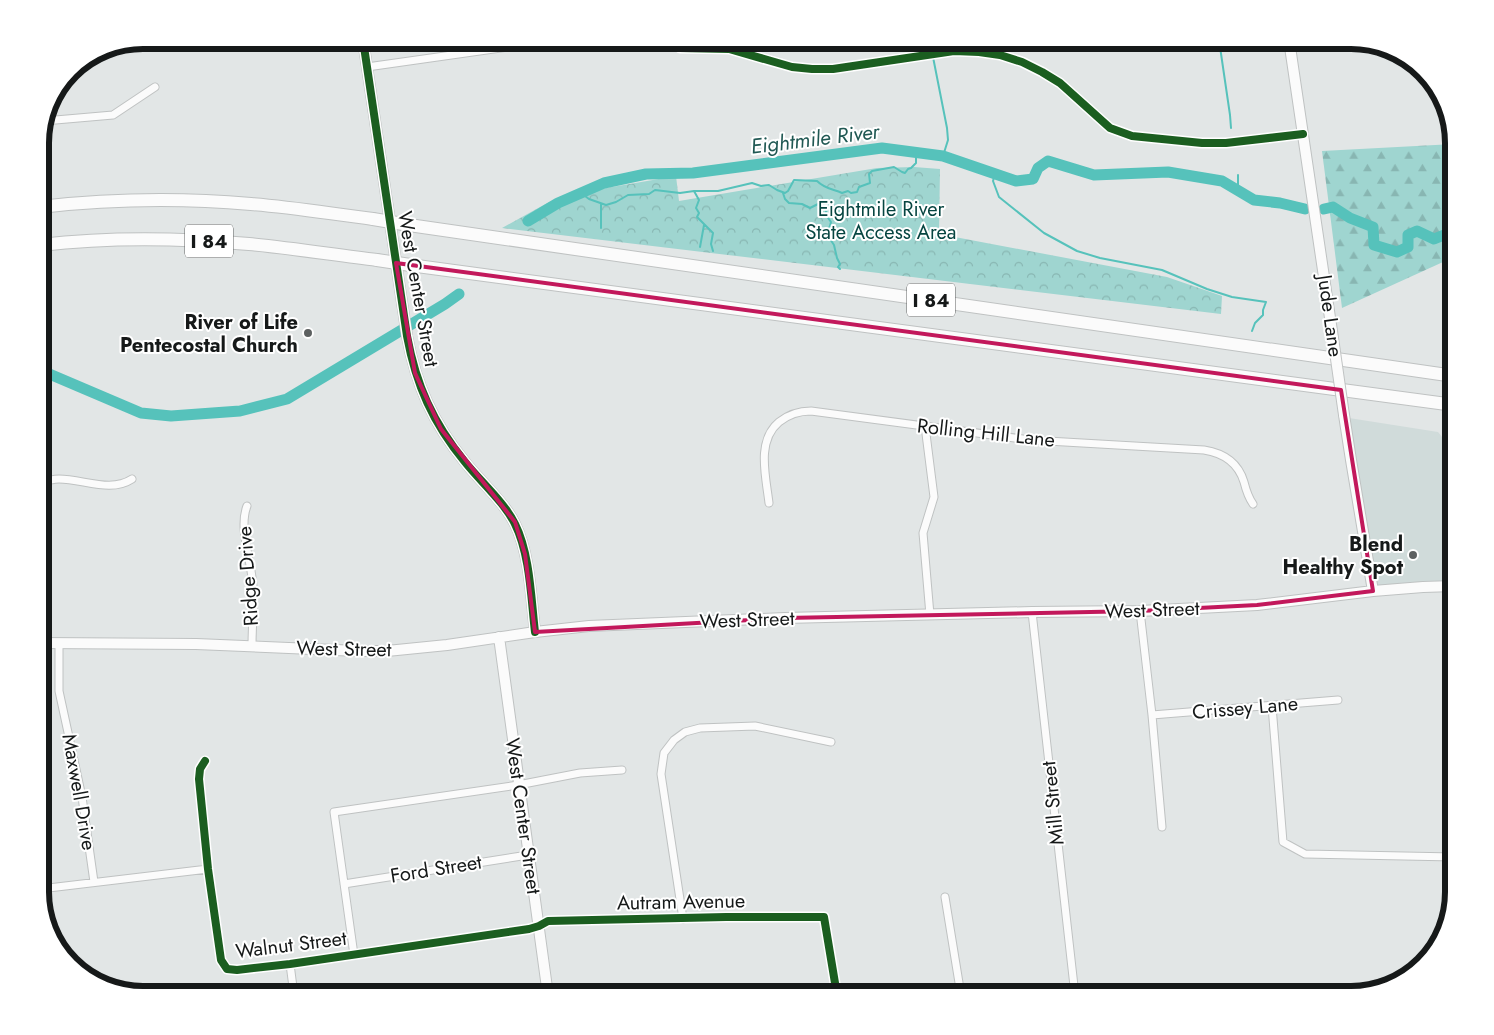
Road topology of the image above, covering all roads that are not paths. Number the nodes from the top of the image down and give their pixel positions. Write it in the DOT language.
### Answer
graph roads {
  1 [pos="364,49"];
  2 [pos="466,49"];
  3 [pos="494,49"];
  4 [pos="704,49"];
  5 [pos="1290,49"];
  6 [pos="466,53"];
  7 [pos="367,67"];
  8 [pos="155,87"];
  9 [pos="52,120"];
  10 [pos="1303,134"];
  11 [pos="49,206"];
  12 [pos="49,244"];
  13 [pos="1445,375"];
  14 [pos="1445,405"];
  15 [pos="925,426"];
  16 [pos="132,480"];
  17 [pos="49,481"];
  18 [pos="769,503"];
  19 [pos="1253,504"];
  20 [pos="247,506"];
  21 [pos="1445,587"];
  22 [pos="1373,591"];
  23 [pos="1032,612"];
  24 [pos="1140,612"];
  25 [pos="930,615"];
  26 [pos="535,632"];
  27 [pos="499,637"];
  28 [pos="49,643"];
  29 [pos="59,643"];
  30 [pos="252,646"];
  31 [pos="1338,700"];
  32 [pos="1272,706"];
  33 [pos="1152,715"];
  34 [pos="831,742"];
  35 [pos="205,761"];
  36 [pos="622,770"];
  37 [pos="518,785"];
  38 [pos="1162,827"];
  39 [pos="528,855"];
  40 [pos="1445,857"];
  41 [pos="208,870"];
  42 [pos="94,882"];
  43 [pos="344,884"];
  44 [pos="49,887"];
  45 [pos="945,897"];
  46 [pos="683,918"];
  47 [pos="539,926"];
  48 [pos="354,954"];
  49 [pos="290,964"];
  50 [pos="293,986"];
  51 [pos="547,986"];
  52 [pos="836,986"];
  53 [pos="960,986"];
  54 [pos="1074,986"];
  1 -- 7 [label="street, West Center Street"];
  2 -- 6 [label="street"];
  3 -- 6 [label="street"];
  4 -- 10 [label="street"];
  5 -- 10 [label="street, Jude Lane"];
  6 -- 7 [label="street"];
  7 -- 26 [label="street, West Center Street"];
  8 -- 9 [label="street"];
  10 -- 22 [label="street, Jude Lane, bridge"];
  11 -- 13 [label="highway, I 84, bridge"];
  12 -- 14 [label="highway, I 84, bridge"];
  15 -- 18 [label="street, Rolling Hill Lane"];
  15 -- 19 [label="street, Rolling Hill Lane"];
  15 -- 25 [label="street"];
  16 -- 17 [label="street"];
  20 -- 30 [label="street, Ridge Drive"];
  21 -- 22 [label="street, West Street"];
  22 -- 24 [label="street, West Street"];
  23 -- 24 [label="street, West Street"];
  23 -- 25 [label="street, West Street"];
  23 -- 54 [label="street, Mill Street"];
  24 -- 33 [label="street"];
  25 -- 26 [label="street, West Street"];
  26 -- 27 [label="street, West Street"];
  27 -- 30 [label="street, West Street"];
  27 -- 37 [label="street, West Center Street"];
  28 -- 29 [label="street, West Street"];
  29 -- 30 [label="street, West Street"];
  29 -- 42 [label="street, Maxwell Drive"];
  31 -- 32 [label="street, Crissey Lane"];
  32 -- 33 [label="street, Crissey Lane"];
  32 -- 40 [label="street"];
  33 -- 38 [label="street"];
  34 -- 46 [label="street"];
  35 -- 41 [label="street, Walnut Street"];
  36 -- 37 [label="street"];
  37 -- 39 [label="street, West Center Street"];
  37 -- 43 [label="street"];
  39 -- 43 [label="street, Ford Street"];
  39 -- 47 [label="street, West Center Street"];
  41 -- 42 [label="street"];
  41 -- 49 [label="street, Walnut Street"];
  42 -- 44 [label="street"];
  43 -- 48 [label="street"];
  45 -- 53 [label="street"];
  46 -- 47 [label="street, Autram Avenue"];
  46 -- 52 [label="street, Autram Avenue"];
  47 -- 48 [label="street, Walnut Street"];
  47 -- 51 [label="street, West Center Street"];
  48 -- 49 [label="street, Walnut Street"];
  49 -- 50 [label="street"];
}
